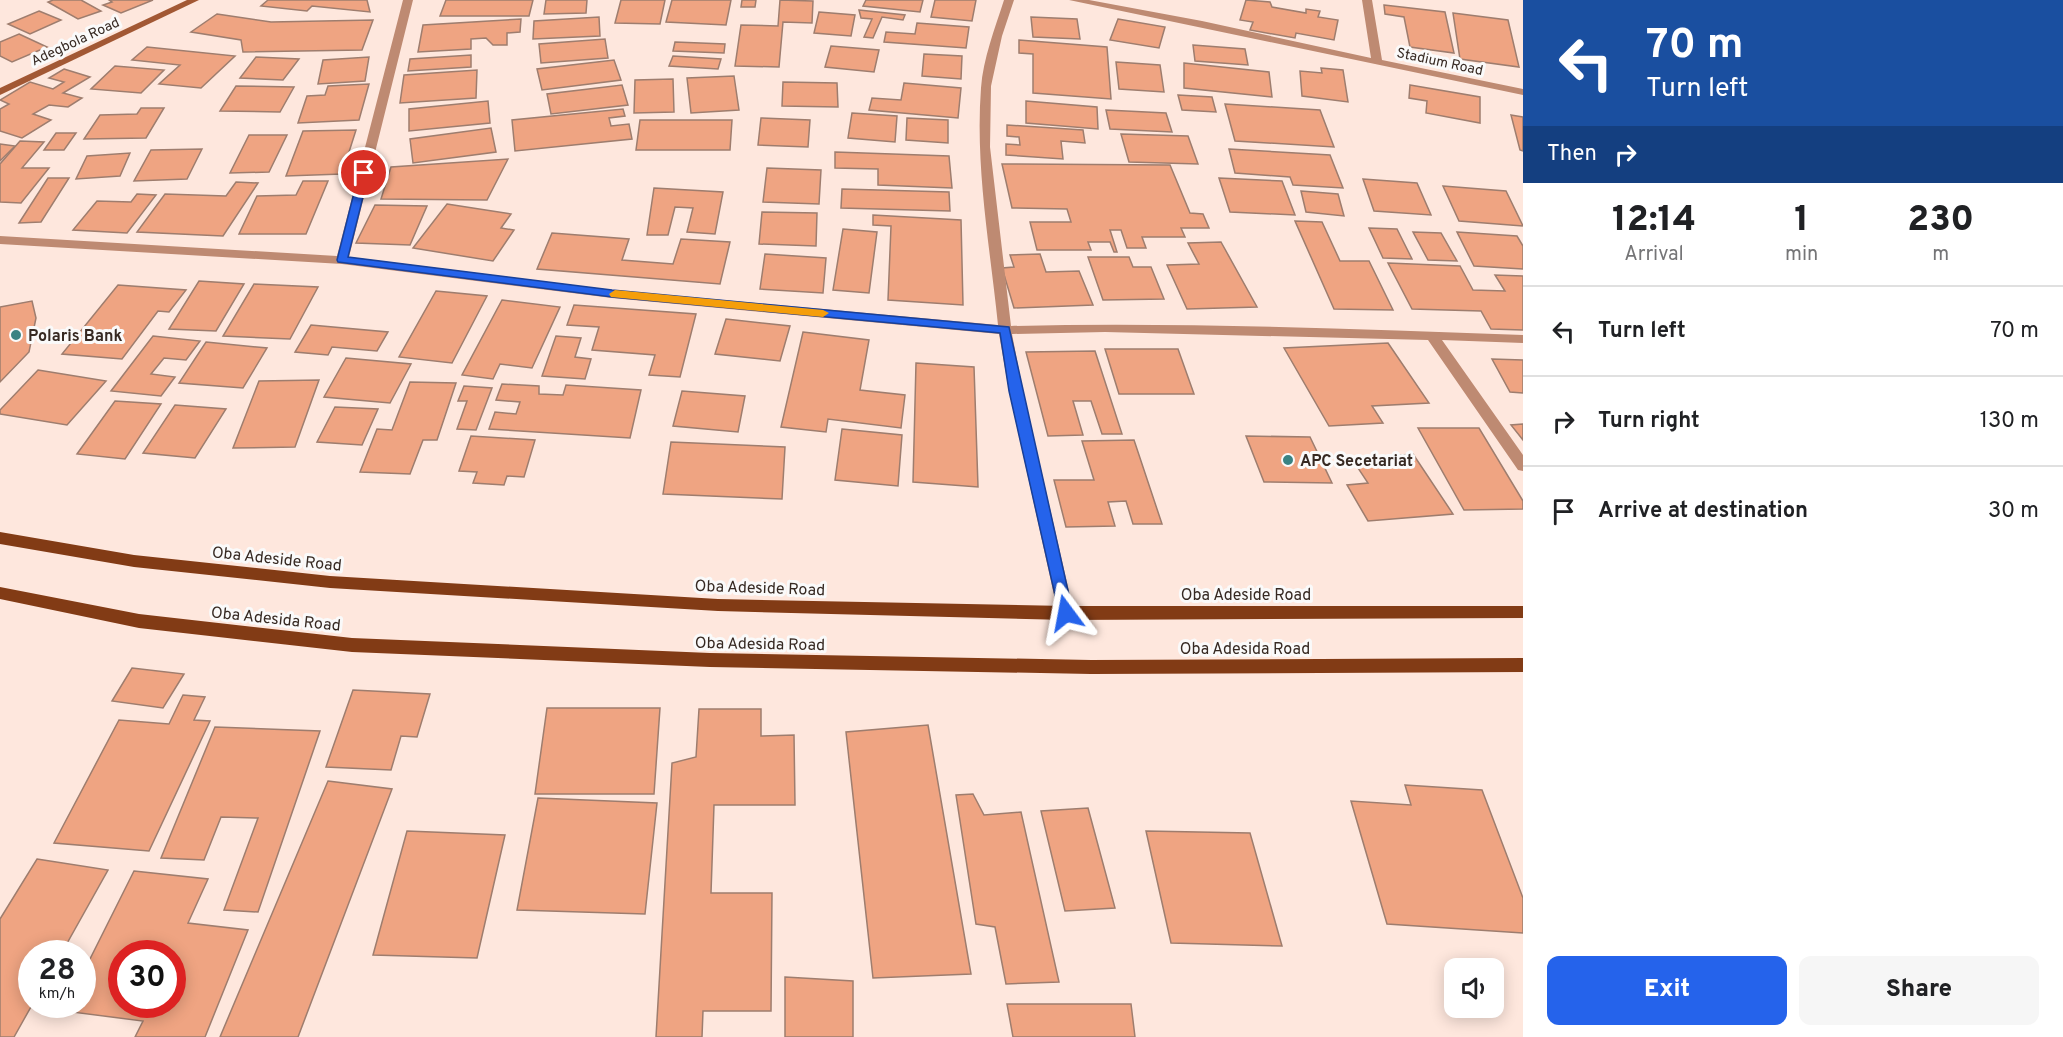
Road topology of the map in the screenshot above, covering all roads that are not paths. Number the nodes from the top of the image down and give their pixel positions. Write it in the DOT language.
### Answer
graph roads {
  1 [pos="194,0"];
  2 [pos="408,0"];
  3 [pos="1009,0"];
  4 [pos="1074,0"];
  5 [pos="1367,0"];
  6 [pos="1377,62"];
  7 [pos="0,92"];
  8 [pos="1523,92"];
  9 [pos="0,240"];
  10 [pos="342,260"];
  11 [pos="1005,330"];
  12 [pos="1431,334"];
  13 [pos="1523,339"];
  14 [pos="1523,466"];
  15 [pos="0,538"];
  16 [pos="0,593"];
  17 [pos="1523,612"];
  18 [pos="1066,613"];
  19 [pos="1523,664"];
  1 -- 7 [label="street, Adegbola Road"];
  2 -- 10 [label="street"];
  3 -- 11 [label="street"];
  4 -- 6 [label="street"];
  5 -- 6 [label="street, Stadium Road"];
  6 -- 8 [label="street, Stadium Road"];
  9 -- 10 [label="street"];
  10 -- 11 [label="street"];
  11 -- 12 [label="street"];
  11 -- 18 [label="street"];
  12 -- 13 [label="street"];
  12 -- 14 [label="street"];
  15 -- 18 [label="main road, Oba Adeside Road"];
  16 -- 19 [label="main road, Oba Adesida Road"];
  17 -- 18 [label="main road, Oba Adeside Road"];
}
